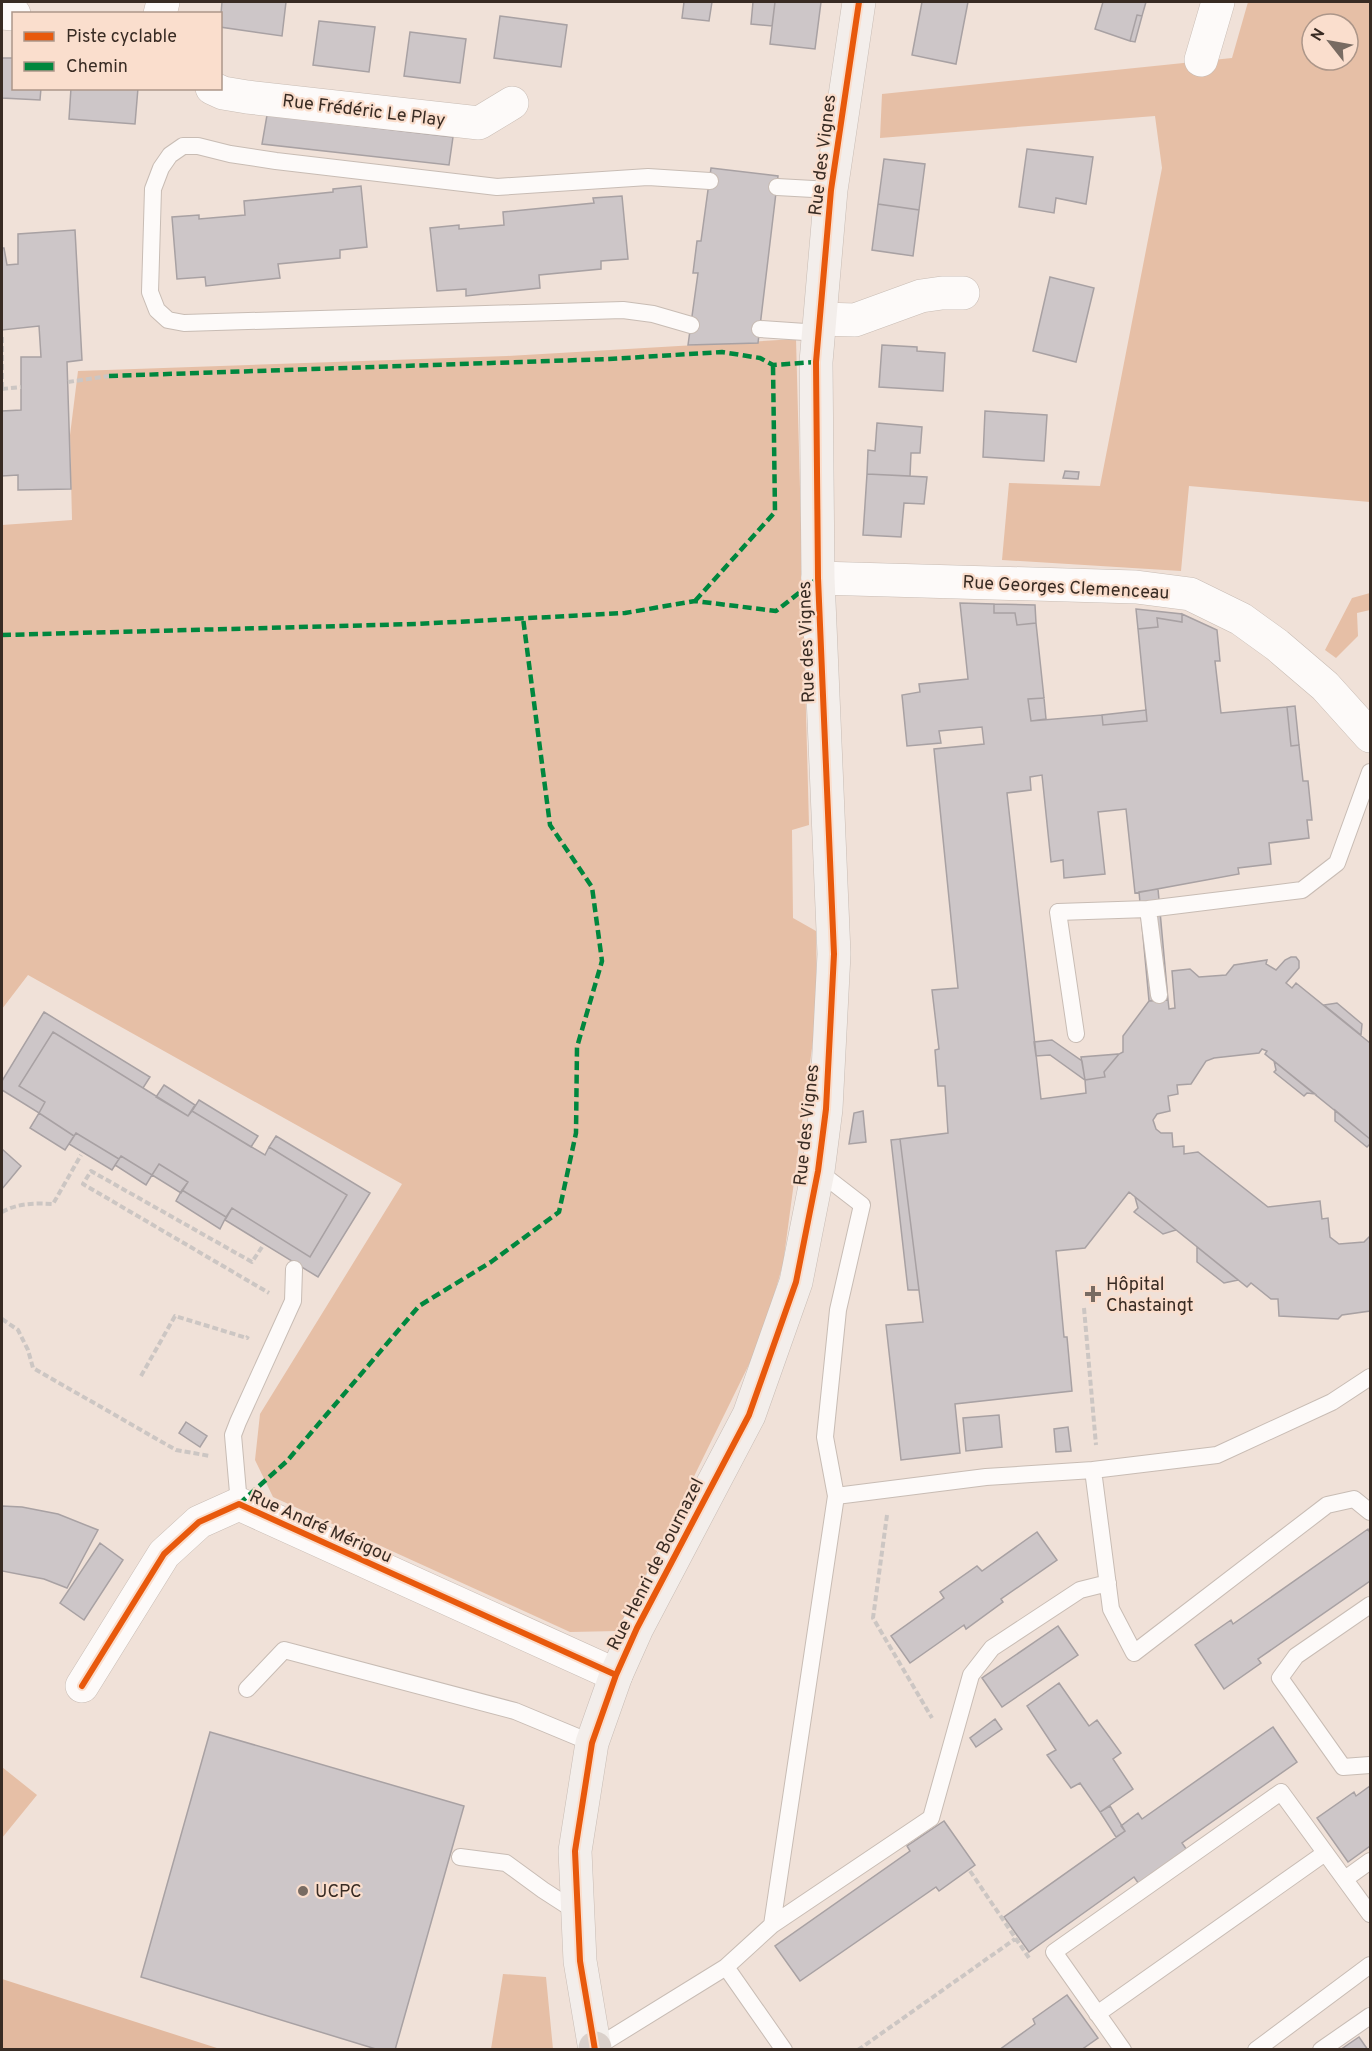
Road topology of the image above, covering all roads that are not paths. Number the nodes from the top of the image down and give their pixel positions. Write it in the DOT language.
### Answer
graph roads {
  1 [pos="859,2"];
  2 [pos="1218,2"];
  3 [pos="1201,60"];
  4 [pos="216,90"];
  5 [pos="512,103"];
  6 [pos="710,181"];
  7 [pos="777,187"];
  8 [pos="831,190"];
  9 [pos="963,293"];
  10 [pos="691,325"];
  11 [pos="820,326"];
  12 [pos="760,329"];
  13 [pos="818,578"];
  14 [pos="1371,736"];
  15 [pos="1371,772"];
  16 [pos="1148,909"];
  17 [pos="1159,995"];
  18 [pos="1076,1034"];
  19 [pos="818,1171"];
  20 [pos="294,1269"];
  21 [pos="796,1282"];
  22 [pos="1371,1377"];
  23 [pos="1094,1470"];
  24 [pos="836,1496"];
  25 [pos="239,1504"];
  26 [pos="1371,1512"];
  27 [pos="1108,1583"];
  28 [pos="1371,1605"];
  29 [pos="616,1675"];
  30 [pos="82,1686"];
  31 [pos="247,1689"];
  32 [pos="592,1743"];
  33 [pos="1371,1764"];
  34 [pos="1325,1852"];
  35 [pos="460,1857"];
  36 [pos="1371,1861"];
  37 [pos="1345,1879"];
  38 [pos="578,1912"];
  39 [pos="1371,1914"];
  40 [pos="772,1925"];
  41 [pos="1371,1965"];
  42 [pos="726,1967"];
  43 [pos="1097,2014"];
  44 [pos="1371,2016"];
  45 [pos="1117,2048"];
  46 [pos="595,2049"];
  47 [pos="784,2049"];
  48 [pos="1256,2049"];
  49 [pos="1321,2049"];
  1 -- 8 [label="street, Rue des Vignes"];
  2 -- 3 [label="street"];
  4 -- 5 [label="street, Rue Frédéric Le Play"];
  6 -- 10 [label="lane"];
  7 -- 8 [label="lane"];
  8 -- 11 [label="street, Rue des Vignes"];
  9 -- 11 [label="street"];
  11 -- 12 [label="lane"];
  11 -- 13 [label="street, Rue des Vignes"];
  13 -- 14 [label="street, Rue Georges Clemenceau"];
  13 -- 19 [label="street, Rue des Vignes"];
  15 -- 16 [label="lane"];
  16 -- 17 [label="lane"];
  16 -- 18 [label="lane"];
  19 -- 21 [label="street, Rue des Vignes"];
  19 -- 24 [label="lane"];
  20 -- 25 [label="lane"];
  21 -- 29 [label="street, Rue Henri de Bournazel"];
  22 -- 23 [label="lane"];
  23 -- 24 [label="lane"];
  23 -- 27 [label="lane"];
  24 -- 40 [label="lane"];
  25 -- 29 [label="street, Rue André Mérigou"];
  25 -- 30 [label="street, Rue André Mérigou"];
  26 -- 27 [label="lane"];
  27 -- 40 [label="lane"];
  28 -- 33 [label="lane"];
  29 -- 32 [label="street, Rue Henri de Bournazel"];
  31 -- 32 [label="lane"];
  32 -- 38 [label="street, Rue Henri de Bournazel"];
  34 -- 37 [label="lane"];
  34 -- 43 [label="lane"];
  34 -- 43 [label="lane"];
  35 -- 38 [label="lane"];
  36 -- 37 [label="lane"];
  37 -- 39 [label="lane"];
  38 -- 46 [label="street, Rue Henri de Bournazel"];
  40 -- 42 [label="lane"];
  41 -- 48 [label="lane"];
  42 -- 46 [label="lane"];
  42 -- 47 [label="lane"];
  43 -- 45 [label="lane"];
  44 -- 49 [label="lane"];
}
